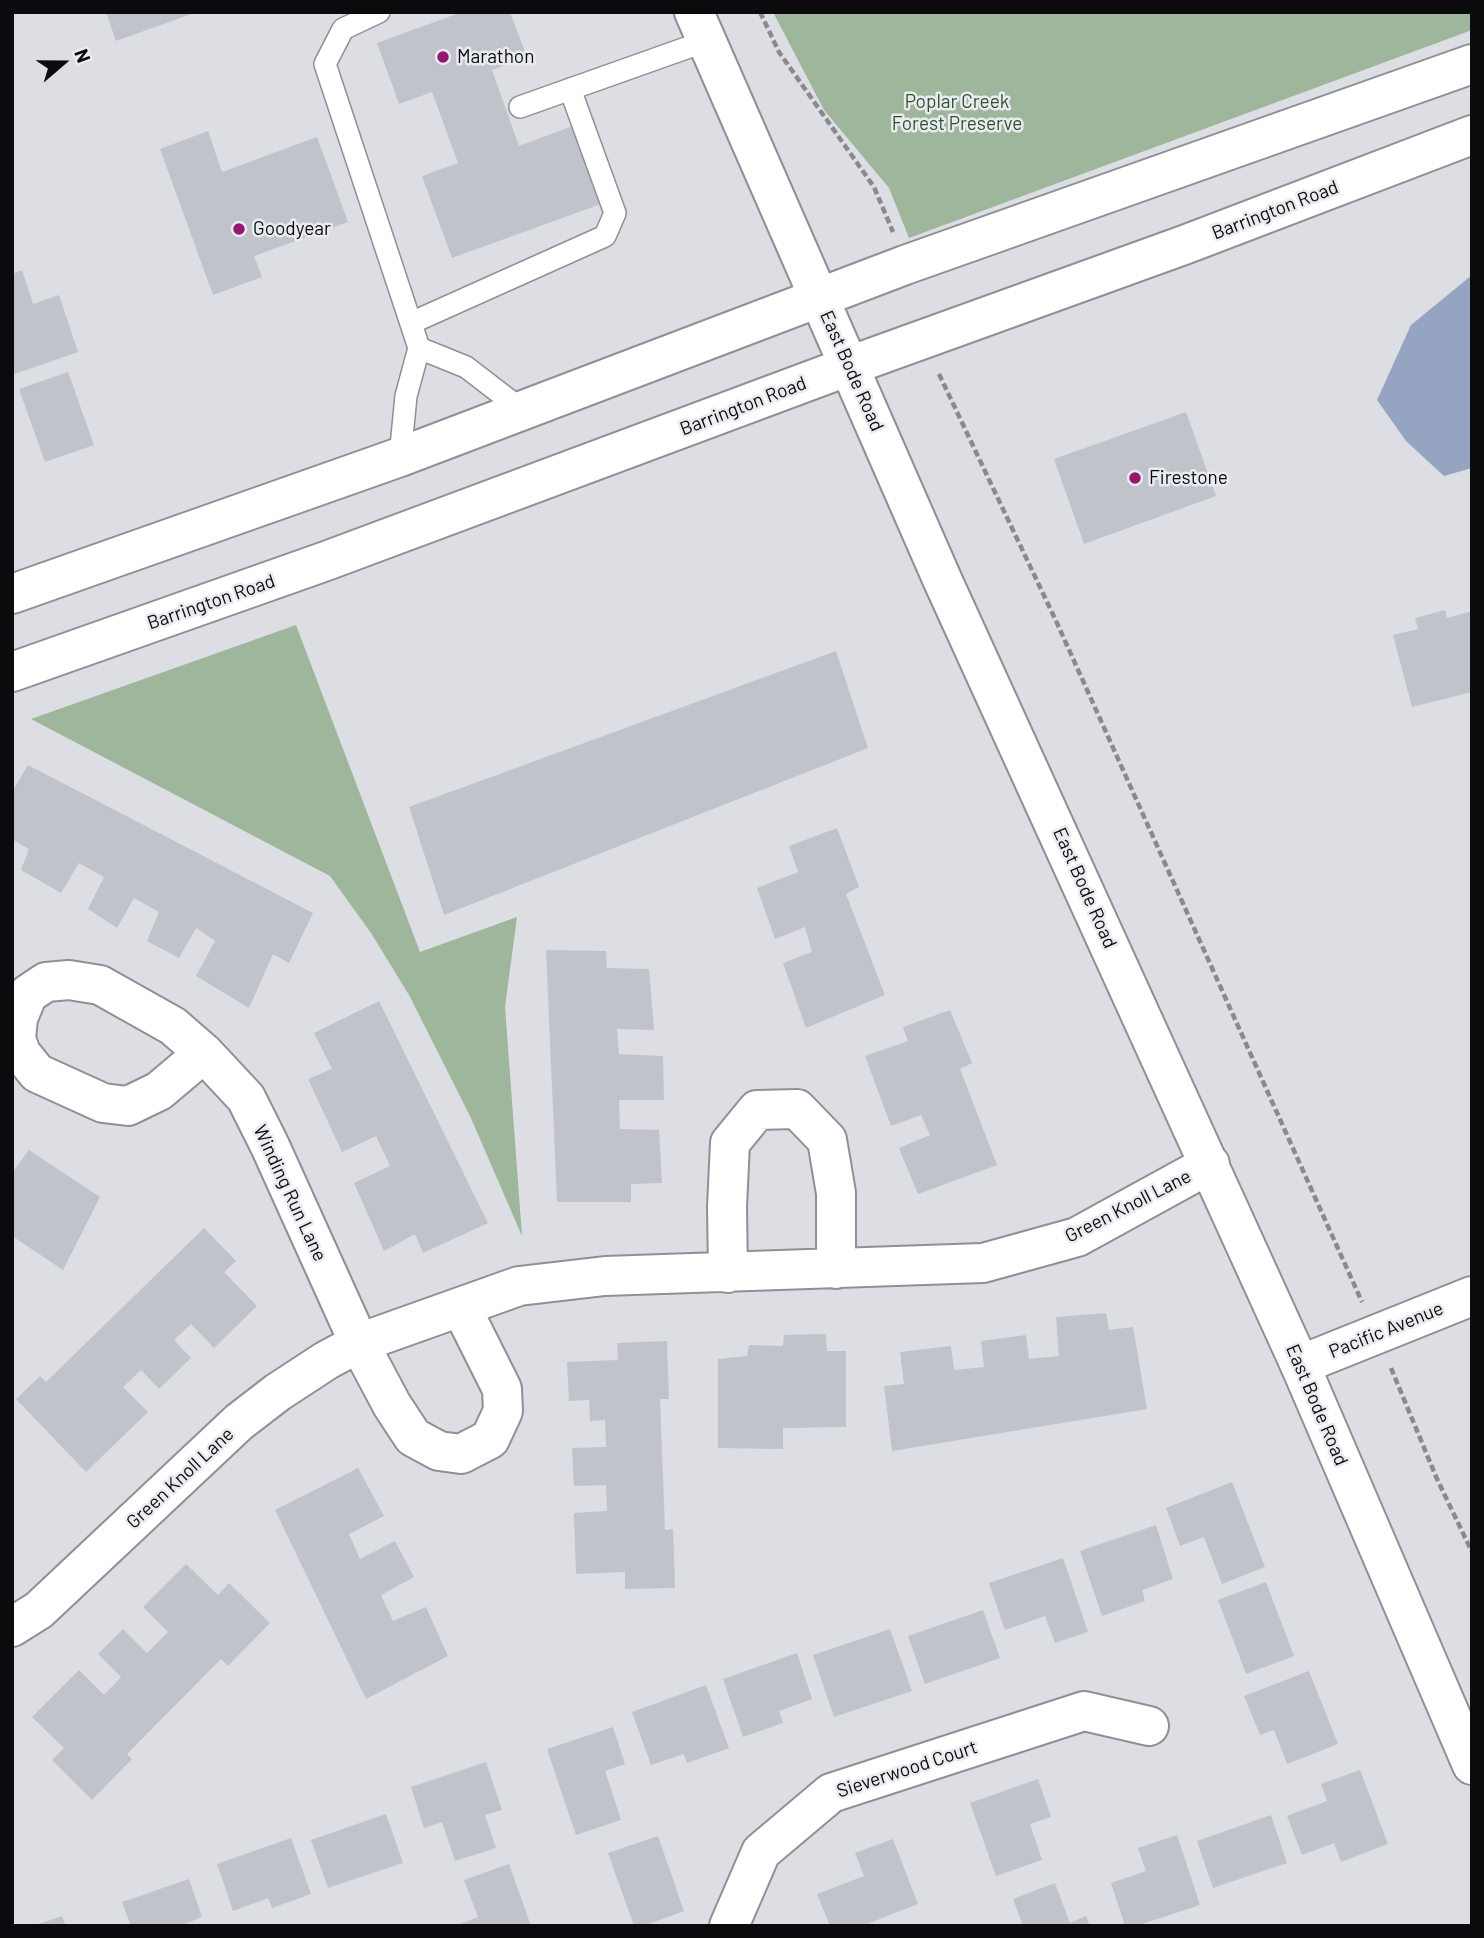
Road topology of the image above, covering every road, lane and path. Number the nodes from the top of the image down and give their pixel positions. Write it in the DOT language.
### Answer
graph roads {
  1 [pos="379,12"];
  2 [pos="760,12"];
  3 [pos="700,27"];
  4 [pos="1472,64"];
  5 [pos="570,89"];
  6 [pos="520,107"];
  7 [pos="1472,135"];
  8 [pos="892,230"];
  9 [pos="820,299"];
  10 [pos="411,323"];
  11 [pos="419,348"];
  12 [pos="849,366"];
  13 [pos="936,368"];
  14 [pos="522,410"];
  15 [pos="400,457"];
  16 [pos="12,594"];
  17 [pos="12,671"];
  18 [pos="204,1054"];
  19 [pos="1210,1164"];
  20 [pos="836,1269"];
  21 [pos="728,1273"];
  22 [pos="1353,1281"];
  23 [pos="1472,1296"];
  24 [pos="461,1307"];
  25 [pos="359,1343"];
  26 [pos="1300,1365"];
  27 [pos="1392,1371"];
  28 [pos="1472,1552"];
  29 [pos="12,1627"];
  30 [pos="1149,1726"];
  31 [pos="1472,1765"];
  32 [pos="729,1926"];
  1 -- 10 [label="lane"];
  2 -- 8 [label="path"];
  3 -- 5 [label="lane"];
  3 -- 9 [label="street, East Bode Road"];
  4 -- 9 [label="street"];
  5 -- 6 [label="lane"];
  5 -- 10 [label="lane"];
  7 -- 12 [label="street, Barrington Road"];
  9 -- 12 [label="street, East Bode Road"];
  9 -- 14 [label="street"];
  10 -- 11 [label="lane"];
  11 -- 14 [label="lane"];
  11 -- 15 [label="lane"];
  12 -- 17 [label="street, Barrington Road"];
  12 -- 19 [label="street, East Bode Road"];
  13 -- 22 [label="path"];
  14 -- 15 [label="street"];
  15 -- 16 [label="street"];
  18 -- 25 [label="street, Winding Run Lane"];
  19 -- 20 [label="street, Green Knoll Lane"];
  19 -- 26 [label="street, East Bode Road"];
  20 -- 21 [label="street, Green Knoll Lane"];
  20 -- 21 [label="street"];
  21 -- 24 [label="street, Green Knoll Lane"];
  23 -- 26 [label="street, Pacific Avenue"];
  24 -- 25 [label="street, Green Knoll Lane"];
  24 -- 25 [label="street"];
  25 -- 29 [label="street, Green Knoll Lane"];
  26 -- 31 [label="street, East Bode Road"];
  27 -- 28 [label="path"];
  30 -- 32 [label="street, Sieverwood Court"];
}
